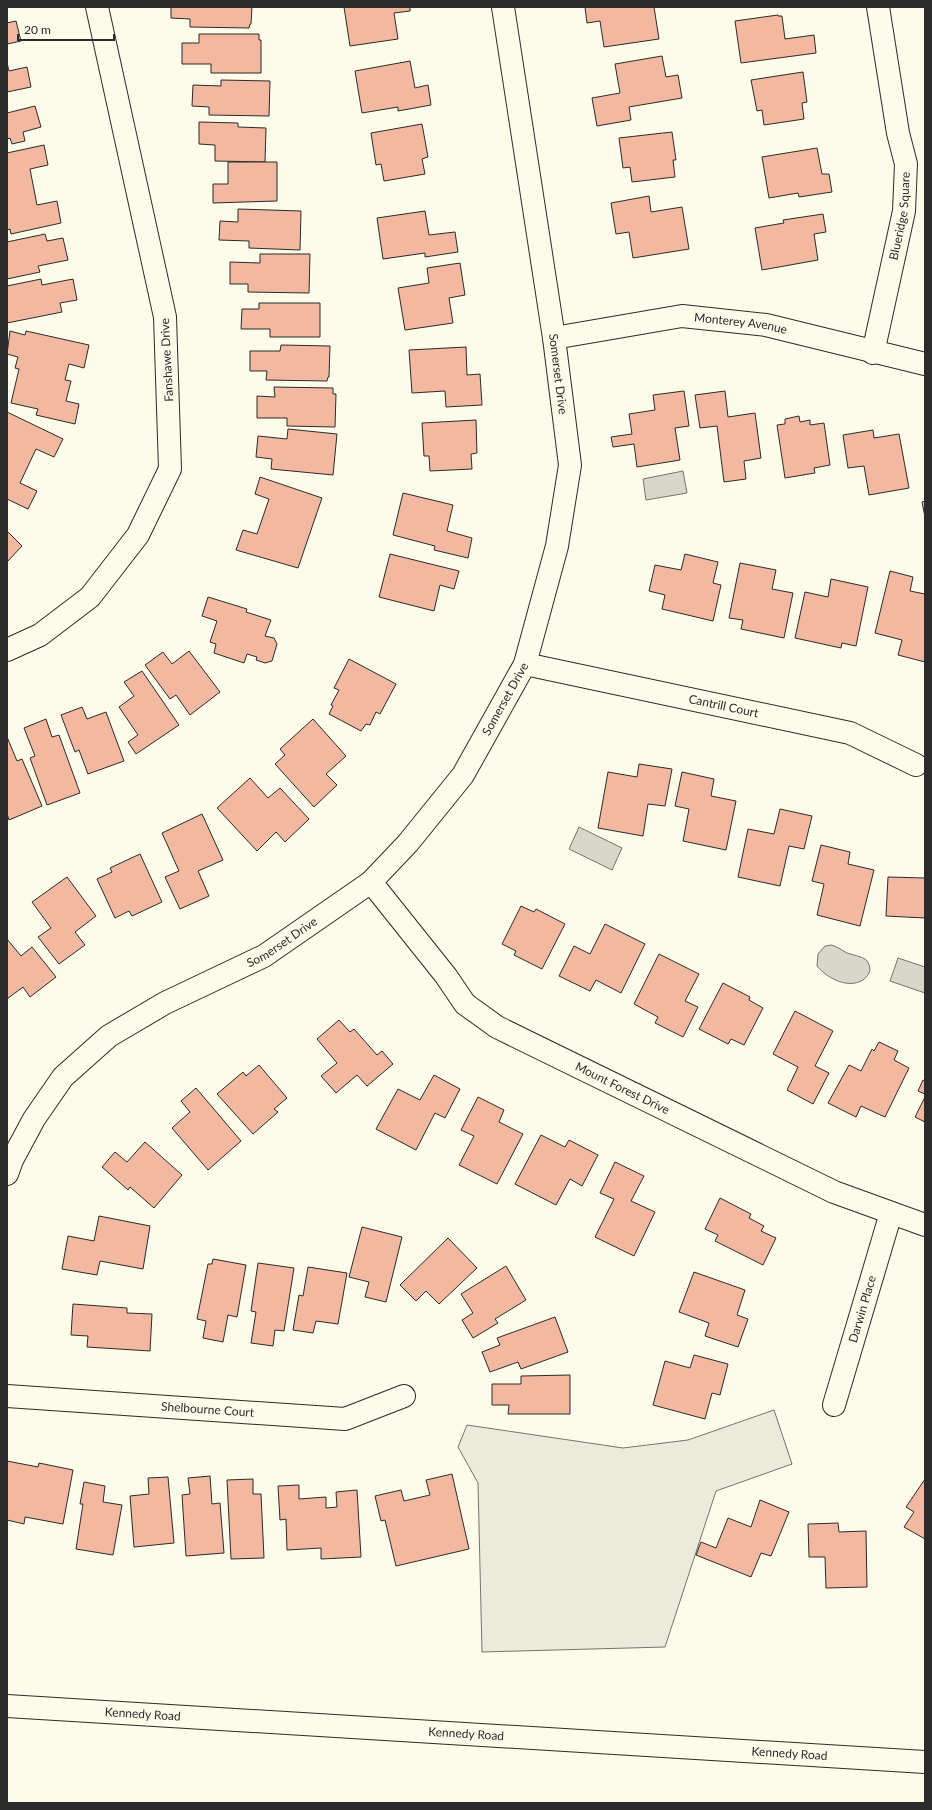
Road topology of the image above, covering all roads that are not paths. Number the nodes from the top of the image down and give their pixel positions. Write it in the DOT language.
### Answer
graph roads {
  1 [pos="97,7"];
  2 [pos="502,7"];
  3 [pos="878,7"];
  4 [pos="554,338"];
  5 [pos="874,353"];
  6 [pos="925,364"];
  7 [pos="7,650"];
  8 [pos="525,664"];
  9 [pos="916,765"];
  10 [pos="371,882"];
  11 [pos="7,1174"];
  12 [pos="891,1213"];
  13 [pos="925,1226"];
  14 [pos="7,1396"];
  15 [pos="404,1396"];
  16 [pos="834,1405"];
  17 [pos="7,1706"];
  18 [pos="925,1762"];
  1 -- 7 [label="street, Fanshawe Drive"];
  2 -- 4 [label="street, Somerset Drive"];
  3 -- 5 [label="street, Blueridge Square"];
  4 -- 5 [label="street, Monterey Avenue"];
  4 -- 8 [label="street, Somerset Drive"];
  5 -- 6 [label="street, Monterey Avenue"];
  8 -- 9 [label="street, Cantrill Court"];
  8 -- 10 [label="street, Somerset Drive"];
  10 -- 11 [label="street, Somerset Drive"];
  10 -- 12 [label="street, Mount Forest Drive"];
  12 -- 13 [label="street, Mount Forest Drive"];
  12 -- 16 [label="street, Darwin Place"];
  14 -- 15 [label="street, Shelbourne Court"];
  17 -- 18 [label="street, Kennedy Road"];
}
